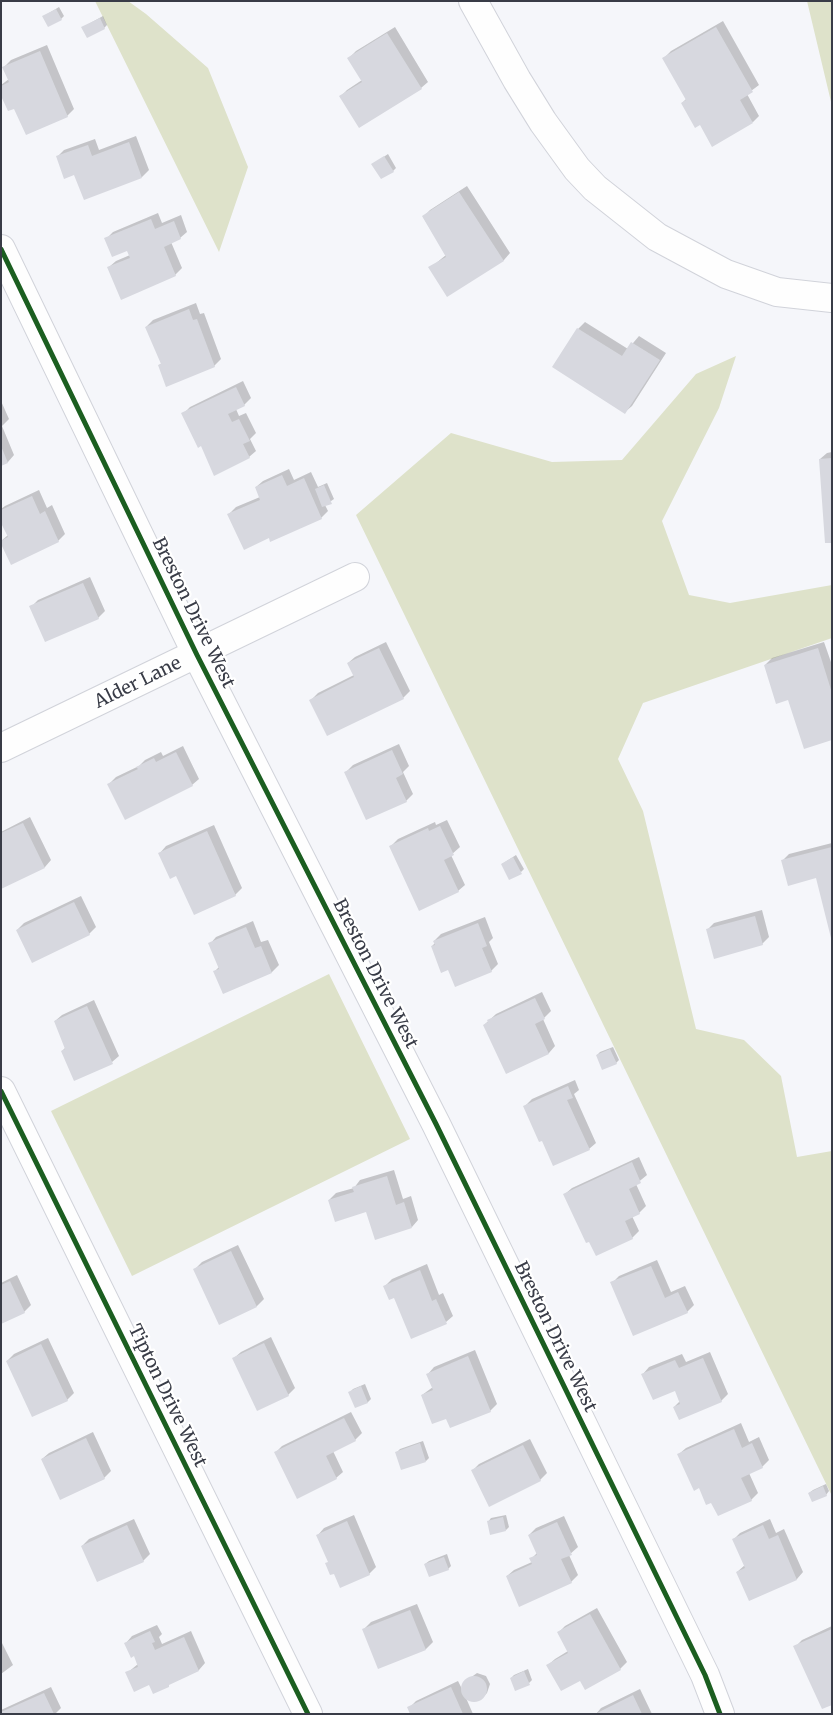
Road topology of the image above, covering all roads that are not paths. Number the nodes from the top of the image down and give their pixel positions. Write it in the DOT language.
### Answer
graph roads {
  1 [pos="473,1"];
  2 [pos="1,250"];
  3 [pos="832,298"];
  4 [pos="354,577"];
  5 [pos="197,655"];
  6 [pos="1,748"];
  7 [pos="1,1091"];
  8 [pos="308,1714"];
  9 [pos="720,1714"];
  1 -- 3 [label="street"];
  2 -- 5 [label="street, Breston Drive West"];
  4 -- 5 [label="street, Alder Lane"];
  5 -- 6 [label="street, Alder Lane"];
  5 -- 9 [label="street, Breston Drive West"];
  7 -- 8 [label="street, Tipton Drive West"];
}
